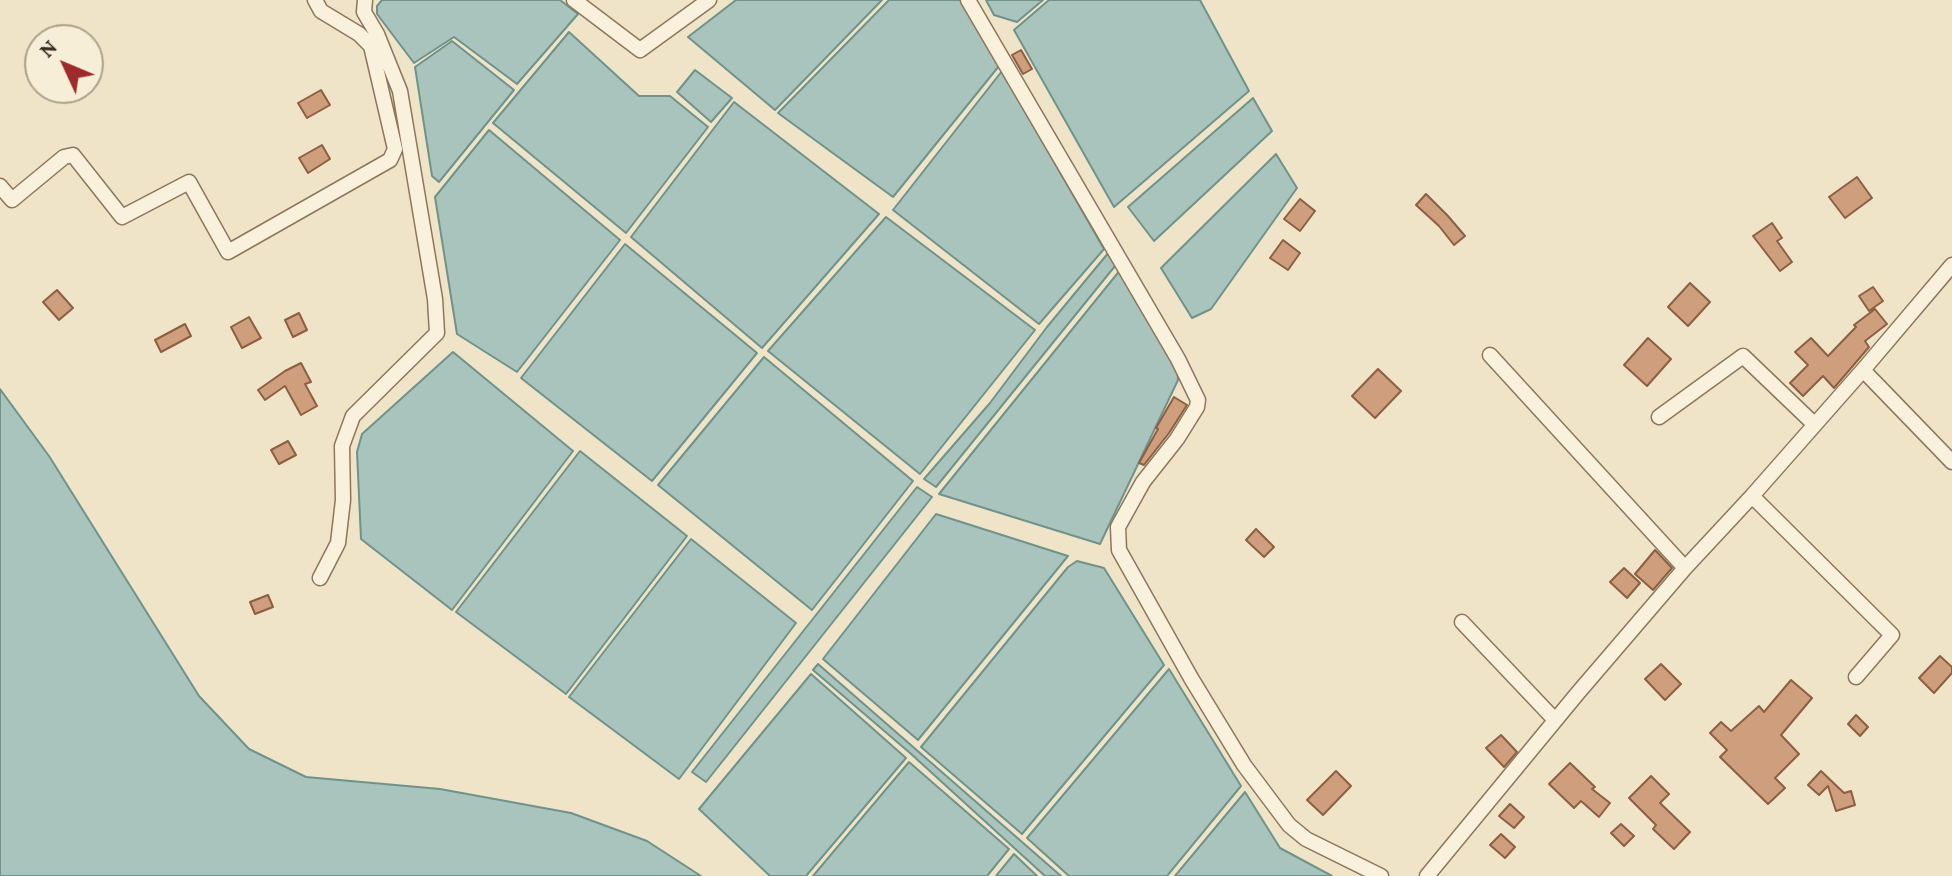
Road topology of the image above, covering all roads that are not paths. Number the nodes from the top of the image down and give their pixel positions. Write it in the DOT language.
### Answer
graph roads {
  1 [pos="315,0"];
  2 [pos="365,0"];
  3 [pos="574,0"];
  4 [pos="709,0"];
  5 [pos="968,0"];
  6 [pos="0,186"];
  7 [pos="1952,265"];
  8 [pos="1490,355"];
  9 [pos="1863,370"];
  10 [pos="1659,417"];
  11 [pos="1814,424"];
  12 [pos="1952,462"];
  13 [pos="1752,496"];
  14 [pos="1685,568"];
  15 [pos="320,578"];
  16 [pos="1462,622"];
  17 [pos="1856,677"];
  18 [pos="1555,720"];
  19 [pos="1381,876"];
  20 [pos="1427,876"];
  1 -- 6 [label="street"];
  2 -- 15 [label="street"];
  3 -- 4 [label="street"];
  5 -- 19 [label="street"];
  7 -- 9 [label="street"];
  8 -- 14 [label="street"];
  9 -- 11 [label="street"];
  9 -- 12 [label="street"];
  10 -- 11 [label="street"];
  11 -- 13 [label="street"];
  13 -- 14 [label="street"];
  13 -- 17 [label="street"];
  14 -- 18 [label="street"];
  16 -- 18 [label="street"];
  18 -- 20 [label="street"];
}
